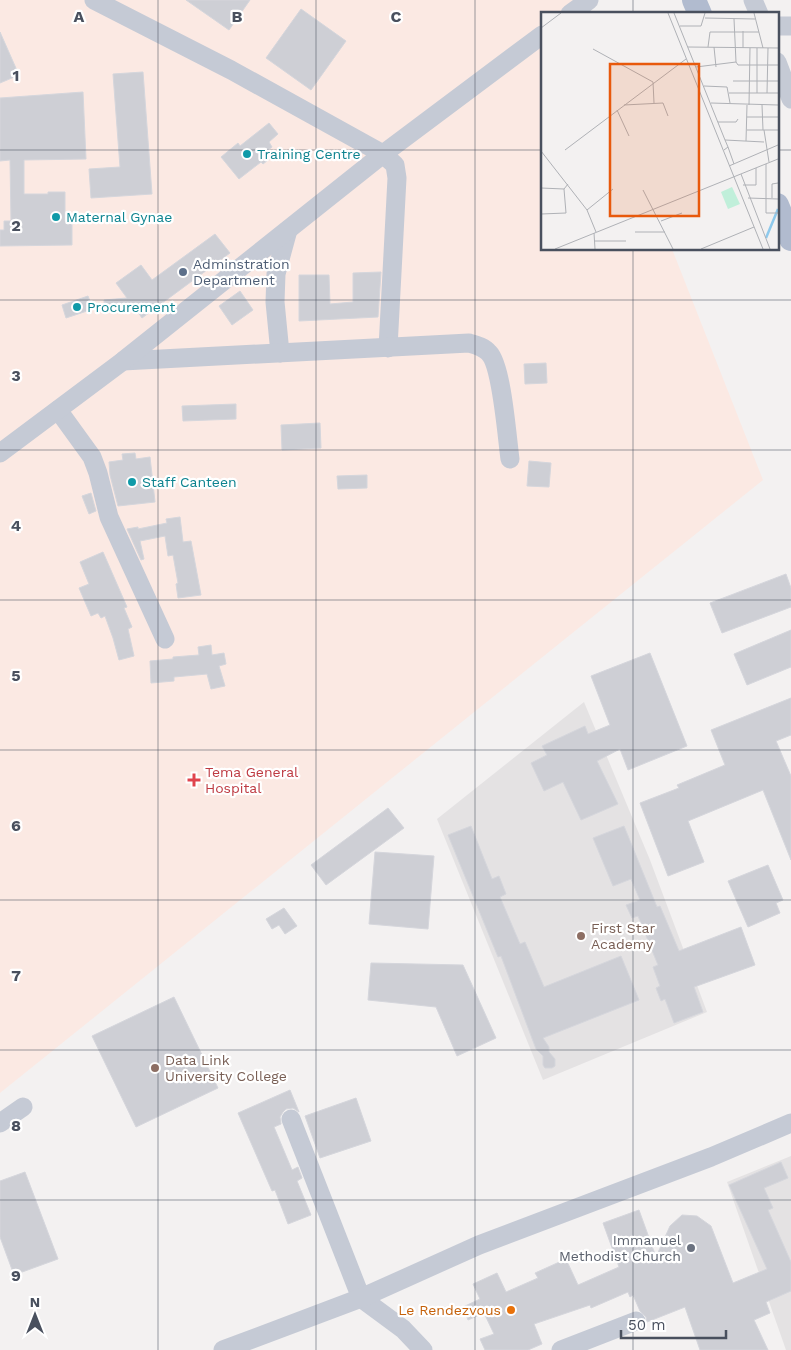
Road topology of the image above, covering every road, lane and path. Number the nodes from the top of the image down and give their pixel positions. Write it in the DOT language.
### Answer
graph roads {
  1 [pos="94,0"];
  2 [pos="589,0"];
  3 [pos="694,0"];
  4 [pos="753,0"];
  5 [pos="573,12"];
  6 [pos="699,12"];
  7 [pos="758,12"];
  8 [pos="778,26"];
  9 [pos="791,26"];
  10 [pos="541,36"];
  11 [pos="778,65"];
  12 [pos="791,99"];
  13 [pos="383,154"];
  14 [pos="778,207"];
  15 [pos="288,230"];
  16 [pos="791,239"];
  17 [pos="388,348"];
  18 [pos="280,353"];
  19 [pos="123,362"];
  20 [pos="58,410"];
  21 [pos="0,453"];
  22 [pos="510,459"];
  23 [pos="164,640"];
  24 [pos="23,1107"];
  25 [pos="291,1119"];
  26 [pos="0,1123"];
  27 [pos="791,1123"];
  28 [pos="361,1298"];
  29 [pos="636,1321"];
  30 [pos="223,1350"];
  31 [pos="423,1350"];
  32 [pos="561,1350"];
  1 -- 13 [label="street"];
  2 -- 5 [label="street"];
  3 -- 6 [label="main road"];
  4 -- 7 [label="street"];
  8 -- 9 [label="street"];
  10 -- 13 [label="street"];
  11 -- 12 [label="street"];
  13 -- 15 [label="street"];
  13 -- 17 [label="street"];
  14 -- 16 [label="main road"];
  15 -- 18 [label="street"];
  15 -- 19 [label="street"];
  17 -- 18 [label="street"];
  17 -- 22 [label="street"];
  18 -- 19 [label="street"];
  19 -- 20 [label="street"];
  20 -- 21 [label="street"];
  20 -- 23 [label="street"];
  24 -- 26 [label="street"];
  25 -- 28 [label="street"];
  27 -- 28 [label="street"];
  28 -- 30 [label="street"];
  28 -- 31 [label="street"];
  29 -- 32 [label="street"];
}
